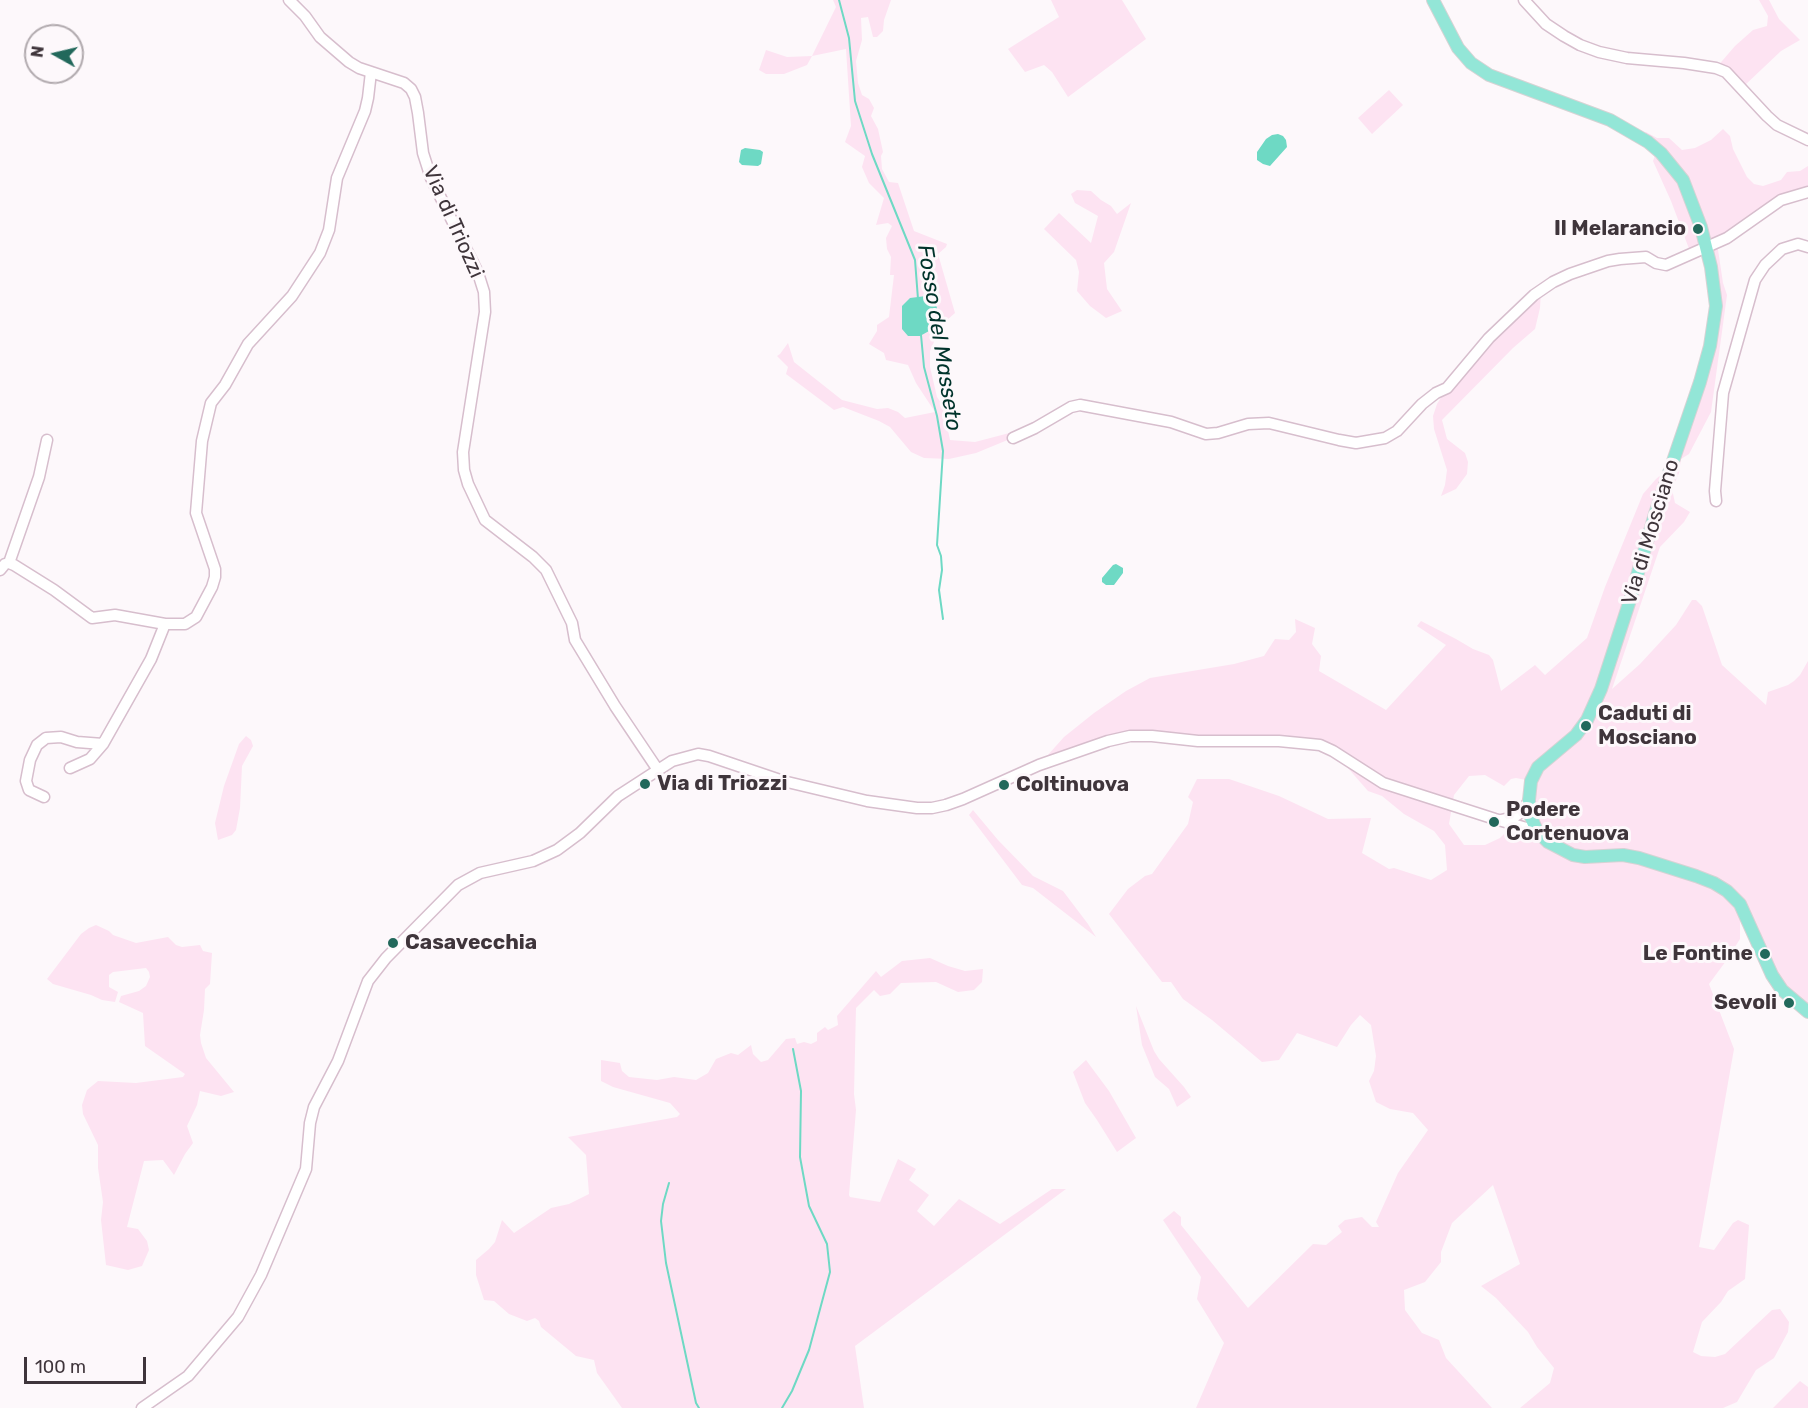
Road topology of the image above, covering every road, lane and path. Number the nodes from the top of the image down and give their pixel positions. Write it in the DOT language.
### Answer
graph roads {
  1 [pos="289,0"];
  2 [pos="1433,0"];
  3 [pos="1524,0"];
  4 [pos="371,72"];
  5 [pos="1808,140"];
  6 [pos="1808,192"];
  7 [pos="1707,247"];
  8 [pos="1808,247"];
  9 [pos="1013,438"];
  10 [pos="47,440"];
  11 [pos="1716,501"];
  12 [pos="5,567"];
  13 [pos="165,624"];
  14 [pos="103,744"];
  15 [pos="70,768"];
  16 [pos="658,770"];
  17 [pos="44,797"];
  18 [pos="1529,800"];
  19 [pos="1497,820"];
  20 [pos="1537,831"];
  21 [pos="1808,1012"];
  22 [pos="142,1408"];
  1 -- 4 [label="street, Via di Triozzi"];
  2 -- 7 [label="main road, Via di Mosciano"];
  3 -- 5 [label="street"];
  4 -- 13 [label="street"];
  4 -- 16 [label="street, Via di Triozzi"];
  6 -- 7 [label="street"];
  7 -- 9 [label="street"];
  7 -- 18 [label="main road, Via di Mosciano"];
  8 -- 11 [label="street"];
  10 -- 12 [label="street"];
  12 -- 13 [label="street"];
  13 -- 14 [label="street"];
  14 -- 15 [label="street"];
  14 -- 17 [label="street"];
  16 -- 19 [label="street"];
  16 -- 22 [label="street"];
  18 -- 19 [label="street"];
  18 -- 20 [label="main road, Via di Mosciano"];
  19 -- 20 [label="street"];
  20 -- 21 [label="main road"];
}
